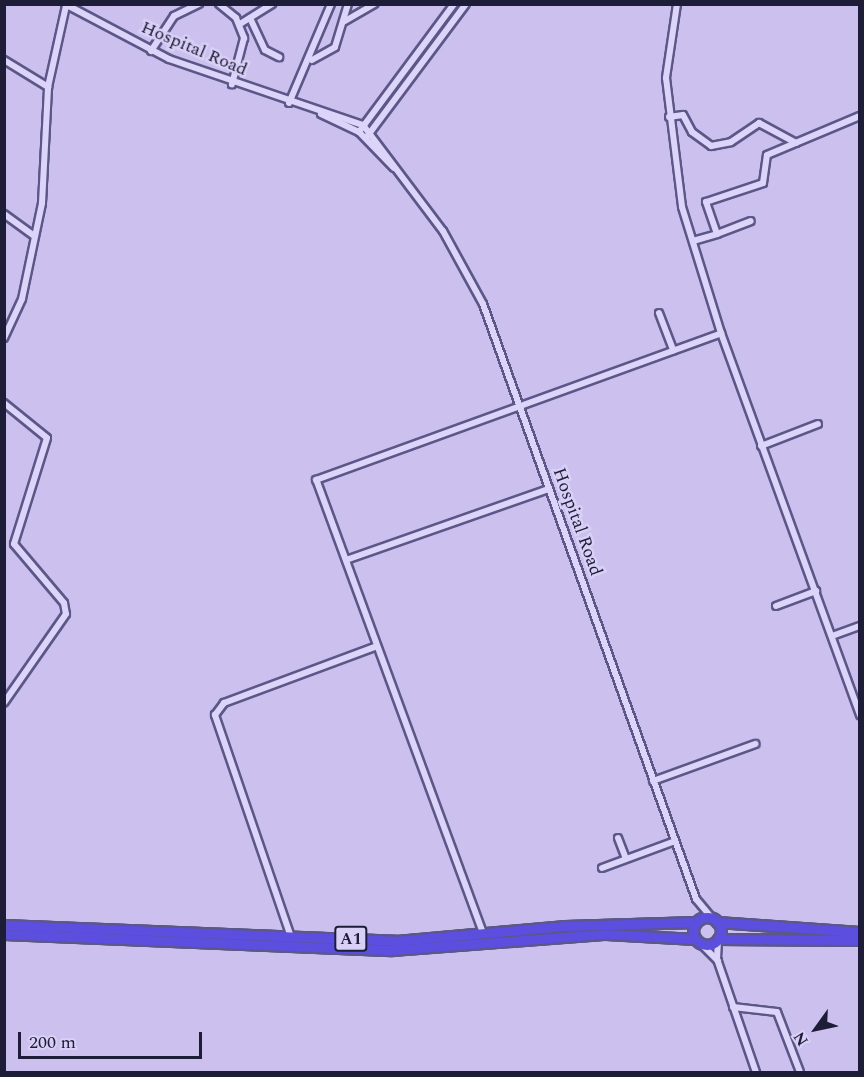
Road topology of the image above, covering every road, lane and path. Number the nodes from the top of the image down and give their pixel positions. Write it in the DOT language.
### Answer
graph roads {
  1 [pos="199,4"];
  2 [pos="219,4"];
  3 [pos="273,4"];
  4 [pos="331,4"];
  5 [pos="348,4"];
  6 [pos="375,4"];
  7 [pos="454,4"];
  8 [pos="466,4"];
  9 [pos="677,4"];
  10 [pos="67,5"];
  11 [pos="181,7"];
  12 [pos="230,7"];
  13 [pos="250,18"];
  14 [pos="345,21"];
  15 [pos="240,24"];
  16 [pos="151,51"];
  17 [pos="279,57"];
  18 [pos="4,60"];
  19 [pos="312,60"];
  20 [pos="232,84"];
  21 [pos="48,87"];
  22 [pos="383,98"];
  23 [pos="289,103"];
  24 [pos="391,103"];
  25 [pos="317,111"];
  26 [pos="860,116"];
  27 [pos="669,117"];
  28 [pos="363,125"];
  29 [pos="370,131"];
  30 [pos="359,132"];
  31 [pos="366,138"];
  32 [pos="796,143"];
  33 [pos="398,172"];
  34 [pos="4,214"];
  35 [pos="752,221"];
  36 [pos="717,234"];
  37 [pos="34,236"];
  38 [pos="693,241"];
  39 [pos="659,313"];
  40 [pos="721,333"];
  41 [pos="4,338"];
  42 [pos="674,350"];
  43 [pos="4,403"];
  44 [pos="519,405"];
  45 [pos="818,424"];
  46 [pos="761,446"];
  47 [pos="549,489"];
  48 [pos="346,560"];
  49 [pos="816,591"];
  50 [pos="776,606"];
  51 [pos="860,626"];
  52 [pos="832,636"];
  53 [pos="376,646"];
  54 [pos="4,703"];
  55 [pos="860,715"];
  56 [pos="755,744"];
  57 [pos="653,781"];
  58 [pos="618,838"];
  59 [pos="675,841"];
  60 [pos="626,859"];
  61 [pos="602,868"];
  62 [pos="696,899"];
  63 [pos="714,920"];
  64 [pos="697,922"];
  65 [pos="4,925"];
  66 [pos="483,933"];
  67 [pos="860,933"];
  68 [pos="4,934"];
  69 [pos="291,937"];
  70 [pos="860,940"];
  71 [pos="698,941"];
  72 [pos="718,941"];
  73 [pos="718,962"];
  74 [pos="734,1006"];
  75 [pos="756,1072"];
  76 [pos="800,1072"];
  1 -- 11 [label="street"];
  2 -- 12 [label="street"];
  3 -- 13 [label="street"];
  4 -- 19 [label="street"];
  5 -- 14 [label="street"];
  6 -- 14 [label="street"];
  7 -- 22 [label="street"];
  8 -- 24 [label="street"];
  9 -- 27 [label="street"];
  10 -- 16 [label="street, Hospital Road"];
  10 -- 21 [label="street"];
  11 -- 16 [label="street"];
  12 -- 15 [label="street"];
  13 -- 15 [label="street"];
  13 -- 17 [label="street"];
  14 -- 19 [label="street"];
  15 -- 20 [label="street"];
  16 -- 20 [label="street, Hospital Road"];
  18 -- 21 [label="street"];
  19 -- 23 [label="street"];
  20 -- 23 [label="street, Hospital Road"];
  21 -- 37 [label="street"];
  22 -- 24 [label="street"];
  22 -- 28 [label="street"];
  23 -- 25 [label="street, Hospital Road"];
  24 -- 29 [label="street"];
  25 -- 28 [label="street"];
  25 -- 30 [label="street"];
  26 -- 32 [label="street"];
  27 -- 32 [label="street"];
  27 -- 38 [label="street"];
  28 -- 29 [label="street"];
  28 -- 30 [label="street"];
  29 -- 31 [label="street"];
  29 -- 33 [label="street"];
  30 -- 31 [label="street"];
  31 -- 33 [label="street"];
  32 -- 36 [label="street"];
  33 -- 44 [label="street, Hospital Road"];
  34 -- 37 [label="street"];
  35 -- 36 [label="street"];
  36 -- 38 [label="street"];
  37 -- 41 [label="street"];
  38 -- 40 [label="street"];
  39 -- 42 [label="street"];
  40 -- 42 [label="street"];
  40 -- 46 [label="street"];
  42 -- 44 [label="street"];
  43 -- 54 [label="street"];
  44 -- 47 [label="street, Hospital Road"];
  44 -- 48 [label="street"];
  45 -- 46 [label="street"];
  46 -- 49 [label="street"];
  47 -- 48 [label="street"];
  47 -- 57 [label="street, Hospital Road"];
  48 -- 53 [label="street"];
  49 -- 50 [label="street"];
  49 -- 52 [label="street"];
  51 -- 52 [label="street"];
  52 -- 55 [label="street"];
  53 -- 66 [label="street"];
  53 -- 69 [label="street"];
  56 -- 57 [label="street"];
  57 -- 59 [label="street, Hospital Road"];
  58 -- 60 [label="street"];
  59 -- 60 [label="street"];
  59 -- 62 [label="street, Hospital Road"];
  60 -- 61 [label="street"];
  62 -- 63 [label="street"];
  62 -- 64 [label="street"];
  63 -- 64 [label="highway"];
  63 -- 67 [label="highway"];
  63 -- 72 [label="highway"];
  64 -- 66 [label="highway, A1"];
  64 -- 71 [label="highway"];
  65 -- 69 [label="highway, A1"];
  66 -- 69 [label="highway, A1"];
  68 -- 71 [label="highway, A1"];
  70 -- 72 [label="highway"];
  71 -- 72 [label="highway"];
  71 -- 73 [label="street"];
  72 -- 73 [label="street"];
  73 -- 74 [label="street"];
  74 -- 75 [label="street"];
  74 -- 76 [label="street"];
}
